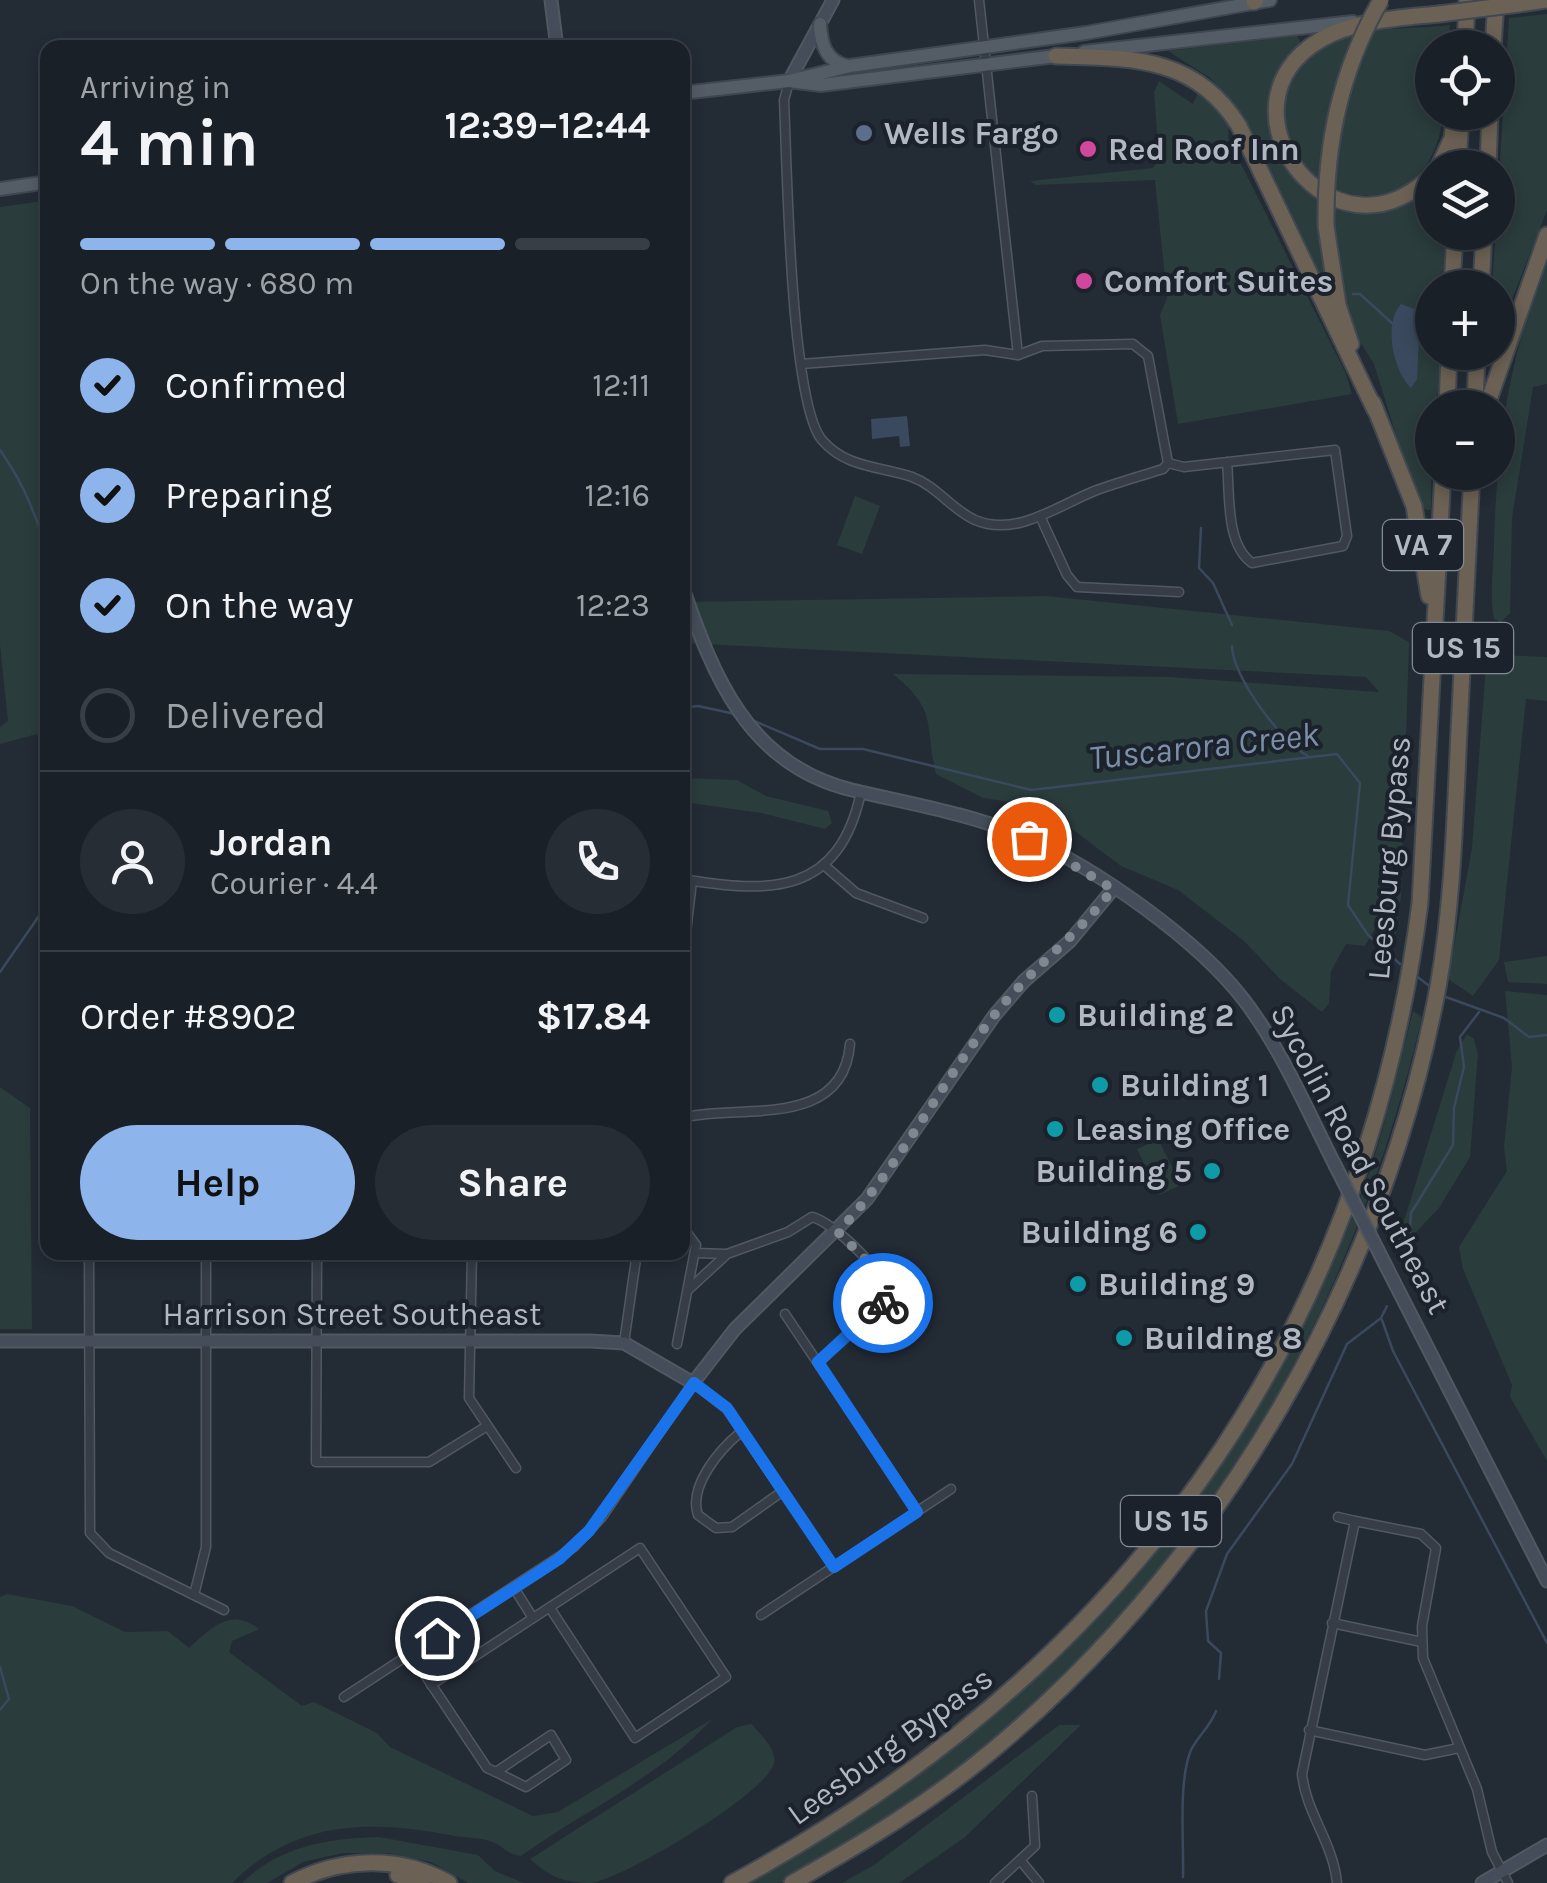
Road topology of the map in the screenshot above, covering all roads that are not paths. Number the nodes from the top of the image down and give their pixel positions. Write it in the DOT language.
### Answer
graph roads {
  1 [pos="551,0"];
  2 [pos="833,0"];
  3 [pos="980,0"];
  4 [pos="1381,0"];
  5 [pos="1467,0"];
  6 [pos="1496,0"];
  7 [pos="1547,0"];
  8 [pos="1260,1"];
  9 [pos="1388,18"];
  10 [pos="820,24"];
  11 [pos="1466,30"];
  12 [pos="1494,30"];
  13 [pos="556,40"];
  14 [pos="984,47"];
  15 [pos="1056,56"];
  16 [pos="986,64"];
  17 [pos="850,66"];
  18 [pos="789,81"];
  19 [pos="690,92"];
  20 [pos="40,185"];
  21 [pos="0,189"];
  22 [pos="1415,190"];
  23 [pos="1547,235"];
  24 [pos="1018,356"];
  25 [pos="801,364"];
  26 [pos="1492,390"];
  27 [pos="1375,410"];
  28 [pos="1227,462"];
  29 [pos="1168,463"];
  30 [pos="1442,490"];
  31 [pos="1471,490"];
  32 [pos="1040,516"];
  33 [pos="1179,592"];
  34 [pos="690,607"];
  35 [pos="1430,690"];
  36 [pos="862,792"];
  37 [pos="825,866"];
  38 [pos="690,880"];
  39 [pos="1113,889"];
  40 [pos="923,918"];
  41 [pos="850,1044"];
  42 [pos="690,1118"];
  43 [pos="838,1232"];
  44 [pos="690,1235"];
  45 [pos="696,1253"];
  46 [pos="727,1254"];
  47 [pos="89,1260"];
  48 [pos="206,1260"];
  49 [pos="317,1260"];
  50 [pos="472,1260"];
  51 [pos="635,1260"];
  52 [pos="688,1290"];
  53 [pos="785,1314"];
  54 [pos="471,1340"];
  55 [pos="87,1341"];
  56 [pos="0,1342"];
  57 [pos="204,1342"];
  58 [pos="316,1344"];
  59 [pos="624,1344"];
  60 [pos="677,1344"];
  61 [pos="818,1362"];
  62 [pos="694,1383"];
  63 [pos="487,1426"];
  64 [pos="742,1432"];
  65 [pos="516,1468"];
  66 [pos="950,1489"];
  67 [pos="783,1490"];
  68 [pos="917,1512"];
  69 [pos="1338,1516"];
  70 [pos="1355,1520"];
  71 [pos="834,1567"];
  72 [pos="1547,1582"];
  73 [pos="514,1588"];
  74 [pos="194,1595"];
  75 [pos="550,1608"];
  76 [pos="224,1610"];
  77 [pos="761,1615"];
  78 [pos="534,1618"];
  79 [pos="1332,1622"];
  80 [pos="1422,1642"];
  81 [pos="411,1654"];
  82 [pos="431,1685"];
  83 [pos="344,1697"];
  84 [pos="1309,1730"];
  85 [pos="1459,1748"];
  86 [pos="496,1772"];
  87 [pos="1032,1796"];
  88 [pos="1547,1845"];
  89 [pos="1021,1861"];
  90 [pos="1506,1878"];
  91 [pos="793,1882"];
  92 [pos="292,1883"];
  93 [pos="310,1883"];
  94 [pos="423,1883"];
  95 [pos="449,1883"];
  96 [pos="732,1883"];
  97 [pos="995,1883"];
  98 [pos="1040,1883"];
  99 [pos="1337,1883"];
  100 [pos="1482,1883"];
  1 -- 13 [label="street"];
  2 -- 10 [label="street"];
  3 -- 14 [label="street"];
  4 -- 27 [label="highway, VA 7, bridge"];
  5 -- 11 [label="highway"];
  6 -- 12 [label="highway"];
  7 -- 9 [label="highway, bridge"];
  8 -- 14 [label="main road"];
  9 -- 15 [label="main road"];
  9 -- 22 [label="highway"];
  10 -- 17 [label="main road"];
  10 -- 18 [label="street"];
  14 -- 16 [label="street"];
  14 -- 17 [label="main road"];
  15 -- 16 [label="main road"];
  15 -- 27 [label="highway"];
  16 -- 18 [label="main road"];
  16 -- 24 [label="street"];
  17 -- 18 [label="main road"];
  18 -- 19 [label="main road"];
  18 -- 25 [label="street"];
  20 -- 21 [label="main road"];
  23 -- 26 [label="highway"];
  24 -- 25 [label="street"];
  24 -- 29 [label="street"];
  25 -- 32 [label="street"];
  27 -- 35 [label="highway, VA 7"];
  28 -- 28 [label="street"];
  28 -- 29 [label="street"];
  29 -- 32 [label="street"];
  30 -- 35 [label="highway, Leesburg Bypass / US 15"];
  31 -- 91 [label="highway, Leesburg Bypass / US 15"];
  32 -- 33 [label="street"];
  34 -- 36 [label="street, Sycolin Road Southeast"];
  35 -- 96 [label="highway, Leesburg Bypass / US 15"];
  36 -- 37 [label="street"];
  36 -- 39 [label="street, Sycolin Road Southeast"];
  37 -- 38 [label="street"];
  37 -- 40 [label="street"];
  39 -- 43 [label="street"];
  39 -- 72 [label="street, Sycolin Road Southeast, bridge"];
  41 -- 42 [label="street"];
  43 -- 46 [label="street"];
  43 -- 61 [label="street"];
  43 -- 62 [label="street"];
  44 -- 45 [label="street"];
  45 -- 46 [label="street"];
  45 -- 52 [label="street"];
  46 -- 52 [label="street"];
  47 -- 55 [label="street"];
  48 -- 57 [label="street"];
  49 -- 58 [label="street"];
  50 -- 54 [label="street"];
  51 -- 59 [label="street"];
  52 -- 60 [label="street"];
  53 -- 61 [label="street"];
  54 -- 58 [label="street, Harrison Street Southeast"];
  54 -- 59 [label="street, Harrison Street Southeast"];
  54 -- 63 [label="street"];
  55 -- 56 [label="street, Harrison Street Southeast"];
  55 -- 57 [label="street, Harrison Street Southeast"];
  55 -- 74 [label="street"];
  57 -- 58 [label="street, Harrison Street Southeast"];
  57 -- 74 [label="street"];
  58 -- 63 [label="street"];
  59 -- 62 [label="street, Harrison Street Southeast"];
  61 -- 68 [label="street"];
  62 -- 64 [label="street"];
  62 -- 73 [label="street"];
  63 -- 65 [label="street"];
  64 -- 67 [label="street"];
  64 -- 67 [label="street"];
  66 -- 68 [label="street"];
  67 -- 71 [label="street"];
  68 -- 71 [label="street"];
  69 -- 70 [label="street"];
  70 -- 79 [label="street"];
  70 -- 80 [label="street"];
  71 -- 77 [label="street"];
  73 -- 78 [label="street"];
  73 -- 81 [label="street"];
  74 -- 76 [label="street"];
  75 -- 75 [label="street"];
  75 -- 78 [label="street"];
  78 -- 82 [label="street"];
  79 -- 80 [label="street"];
  79 -- 84 [label="street"];
  80 -- 85 [label="street"];
  81 -- 82 [label="street"];
  81 -- 83 [label="street"];
  82 -- 86 [label="street"];
  84 -- 85 [label="street"];
  84 -- 99 [label="street"];
  85 -- 90 [label="street"];
  86 -- 86 [label="street"];
  87 -- 89 [label="street"];
  88 -- 90 [label="street"];
  89 -- 97 [label="street"];
  89 -- 98 [label="street"];
  90 -- 100 [label="street"];
  92 -- 95 [label="highway"];
  93 -- 94 [label="highway"];
}
